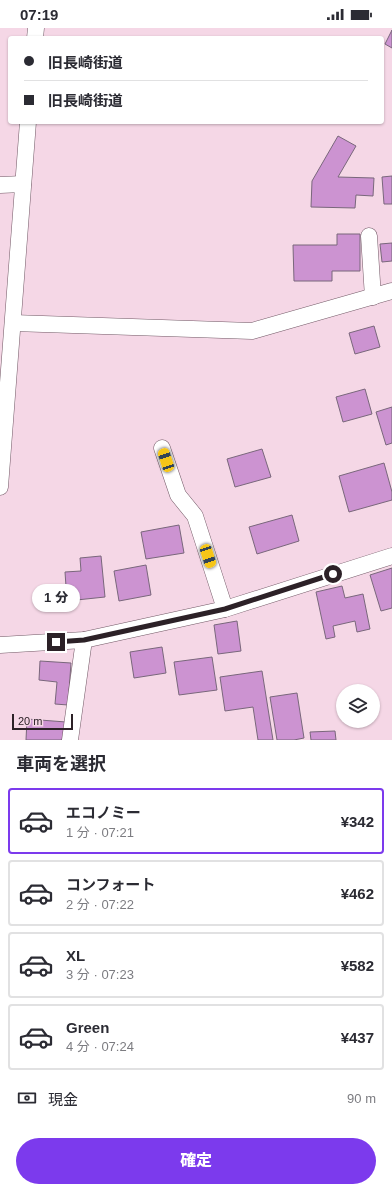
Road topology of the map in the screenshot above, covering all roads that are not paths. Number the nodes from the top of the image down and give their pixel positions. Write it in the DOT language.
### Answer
graph roads {
  1 [pos="28,124"];
  2 [pos="24,184"];
  3 [pos="0,185"];
  4 [pos="369,236"];
  5 [pos="392,292"];
  6 [pos="373,297"];
  7 [pos="13,324"];
  8 [pos="162,448"];
  9 [pos="0,487"];
  10 [pos="392,556"];
  11 [pos="225,609"];
  12 [pos="84,640"];
  13 [pos="0,645"];
  14 [pos="70,740"];
  1 -- 2 [label="street"];
  2 -- 3 [label="street"];
  2 -- 7 [label="street"];
  4 -- 6 [label="street"];
  5 -- 6 [label="street"];
  6 -- 7 [label="street"];
  7 -- 9 [label="street"];
  8 -- 11 [label="street"];
  10 -- 11 [label="street"];
  11 -- 12 [label="street"];
  12 -- 13 [label="street"];
  12 -- 14 [label="street"];
}
